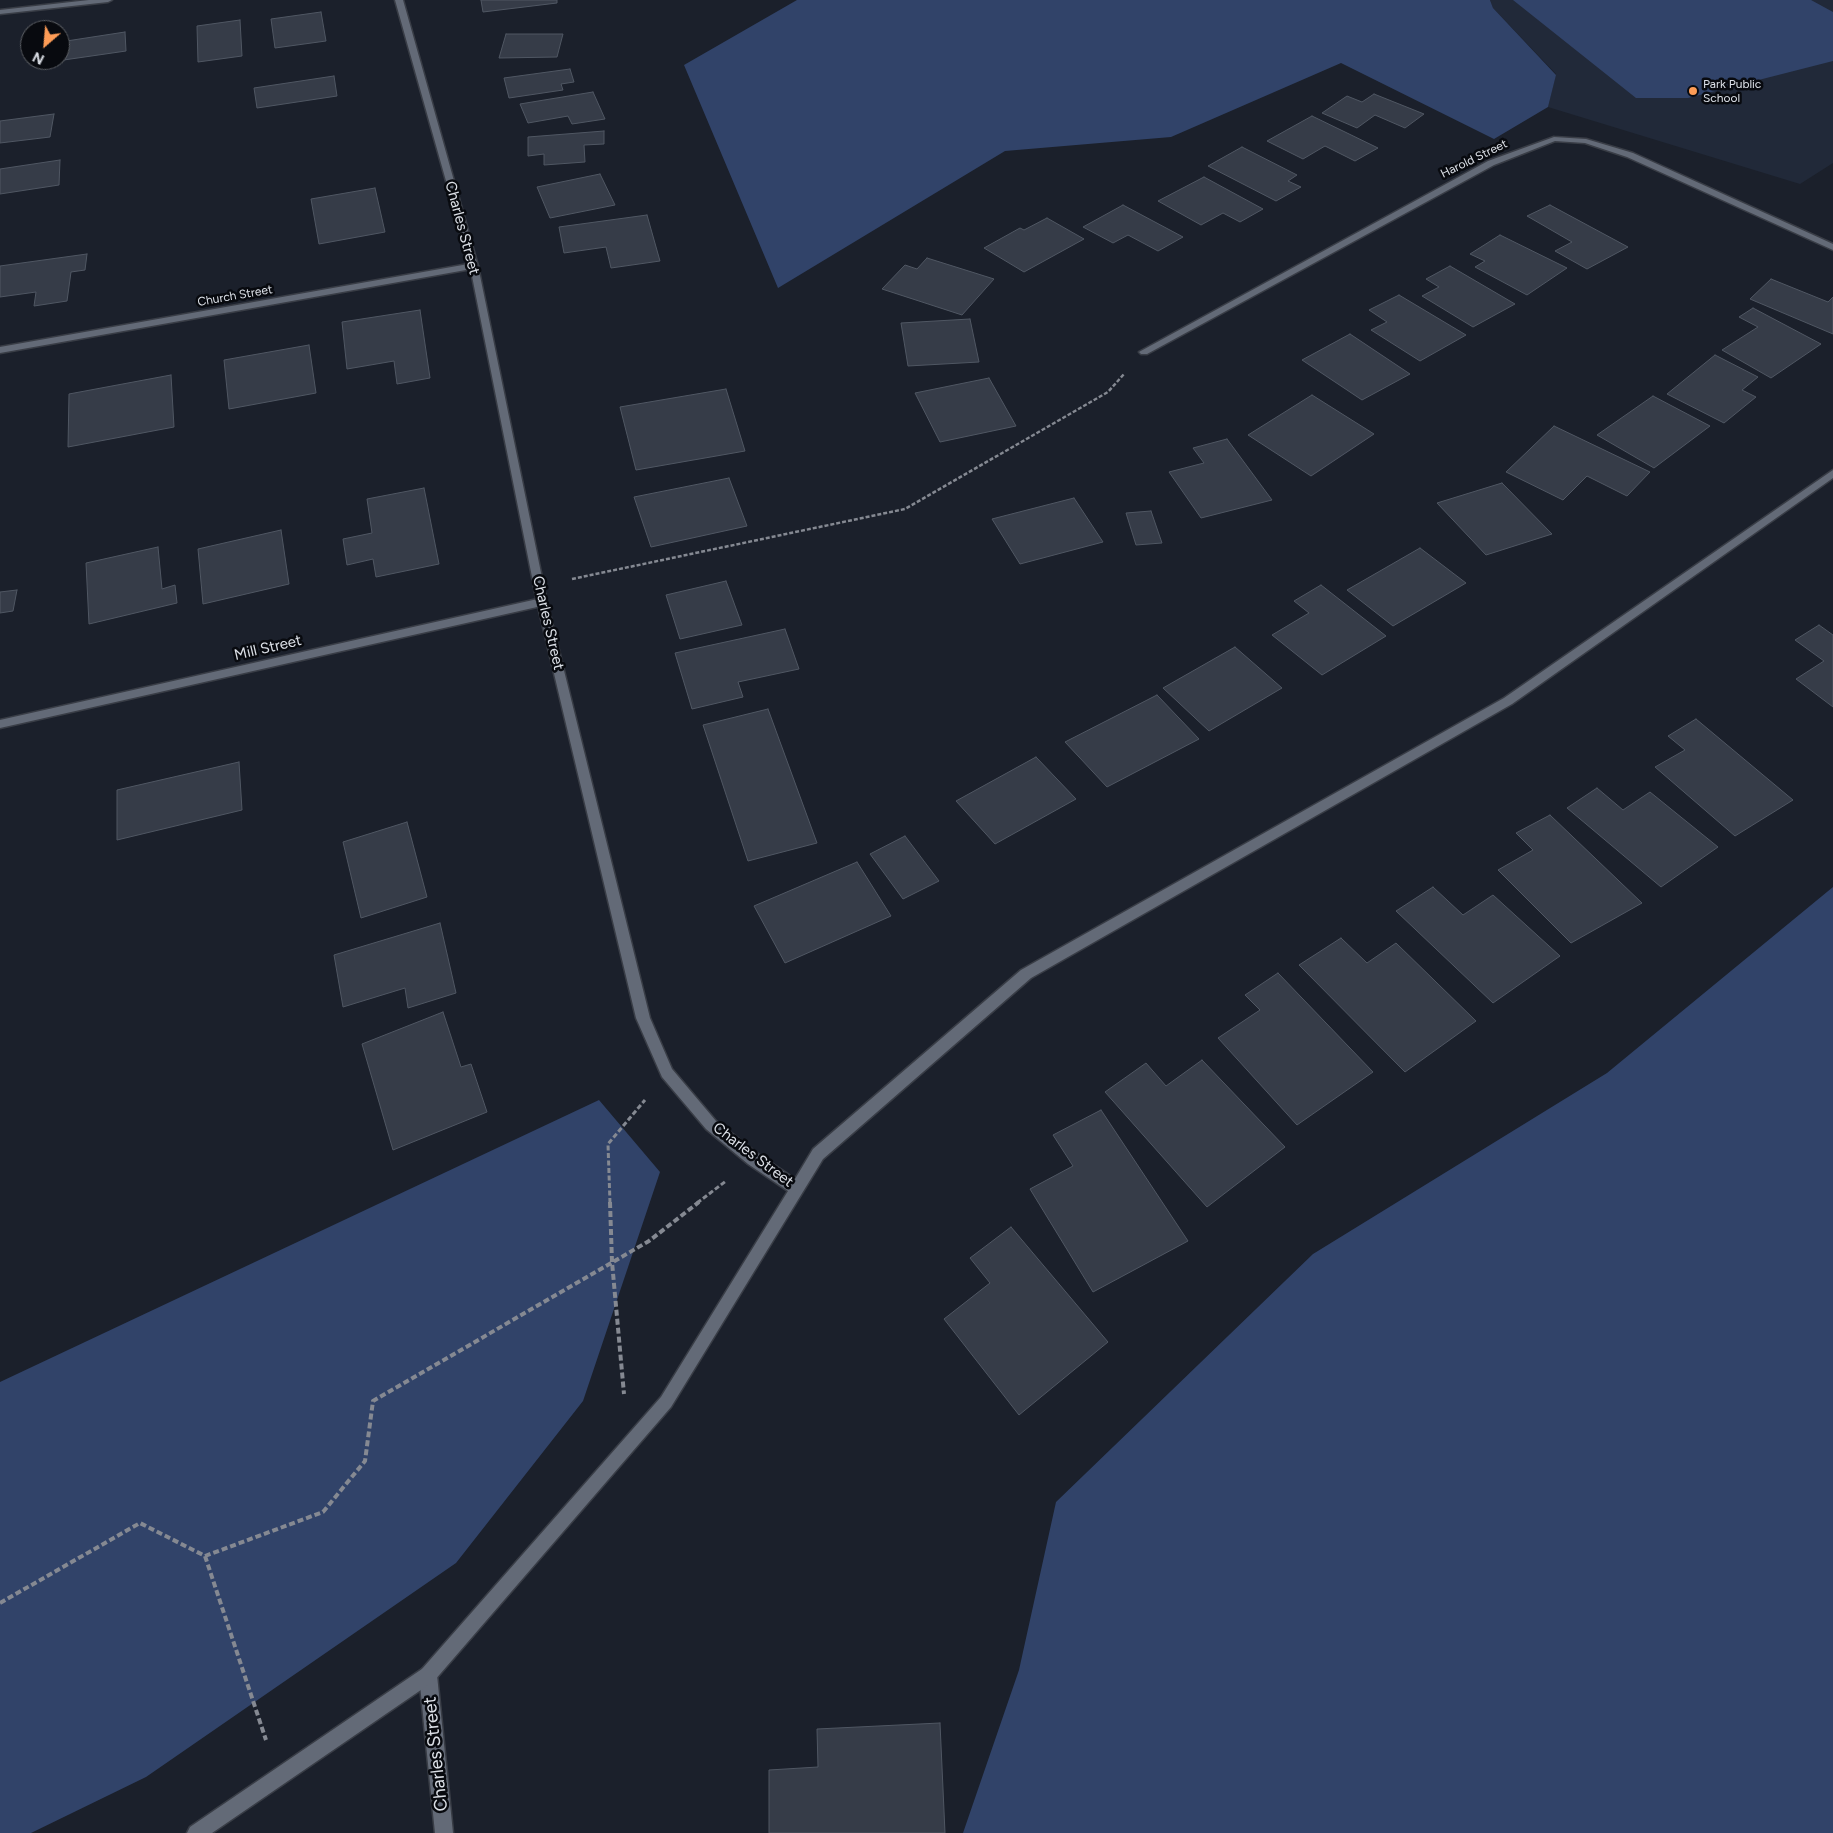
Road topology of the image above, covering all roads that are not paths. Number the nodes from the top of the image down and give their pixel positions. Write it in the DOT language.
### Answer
graph roads {
  1 [pos="108,0"];
  2 [pos="399,0"];
  3 [pos="0,12"];
  4 [pos="1833,247"];
  5 [pos="474,266"];
  6 [pos="0,350"];
  7 [pos="1144,352"];
  8 [pos="1833,473"];
  9 [pos="542,602"];
  10 [pos="0,724"];
  11 [pos="797,1189"];
  12 [pos="428,1675"];
  13 [pos="196,1833"];
  14 [pos="444,1833"];
  1 -- 3 [label="street"];
  2 -- 5 [label="street, Charles Street"];
  4 -- 7 [label="street, Harold Street"];
  5 -- 6 [label="street, Church Street"];
  5 -- 9 [label="street, Charles Street"];
  8 -- 11 [label="street"];
  9 -- 10 [label="street, Mill Street"];
  9 -- 11 [label="street, Charles Street"];
  11 -- 12 [label="street"];
  12 -- 13 [label="street"];
  12 -- 14 [label="street, Charles Street"];
}
